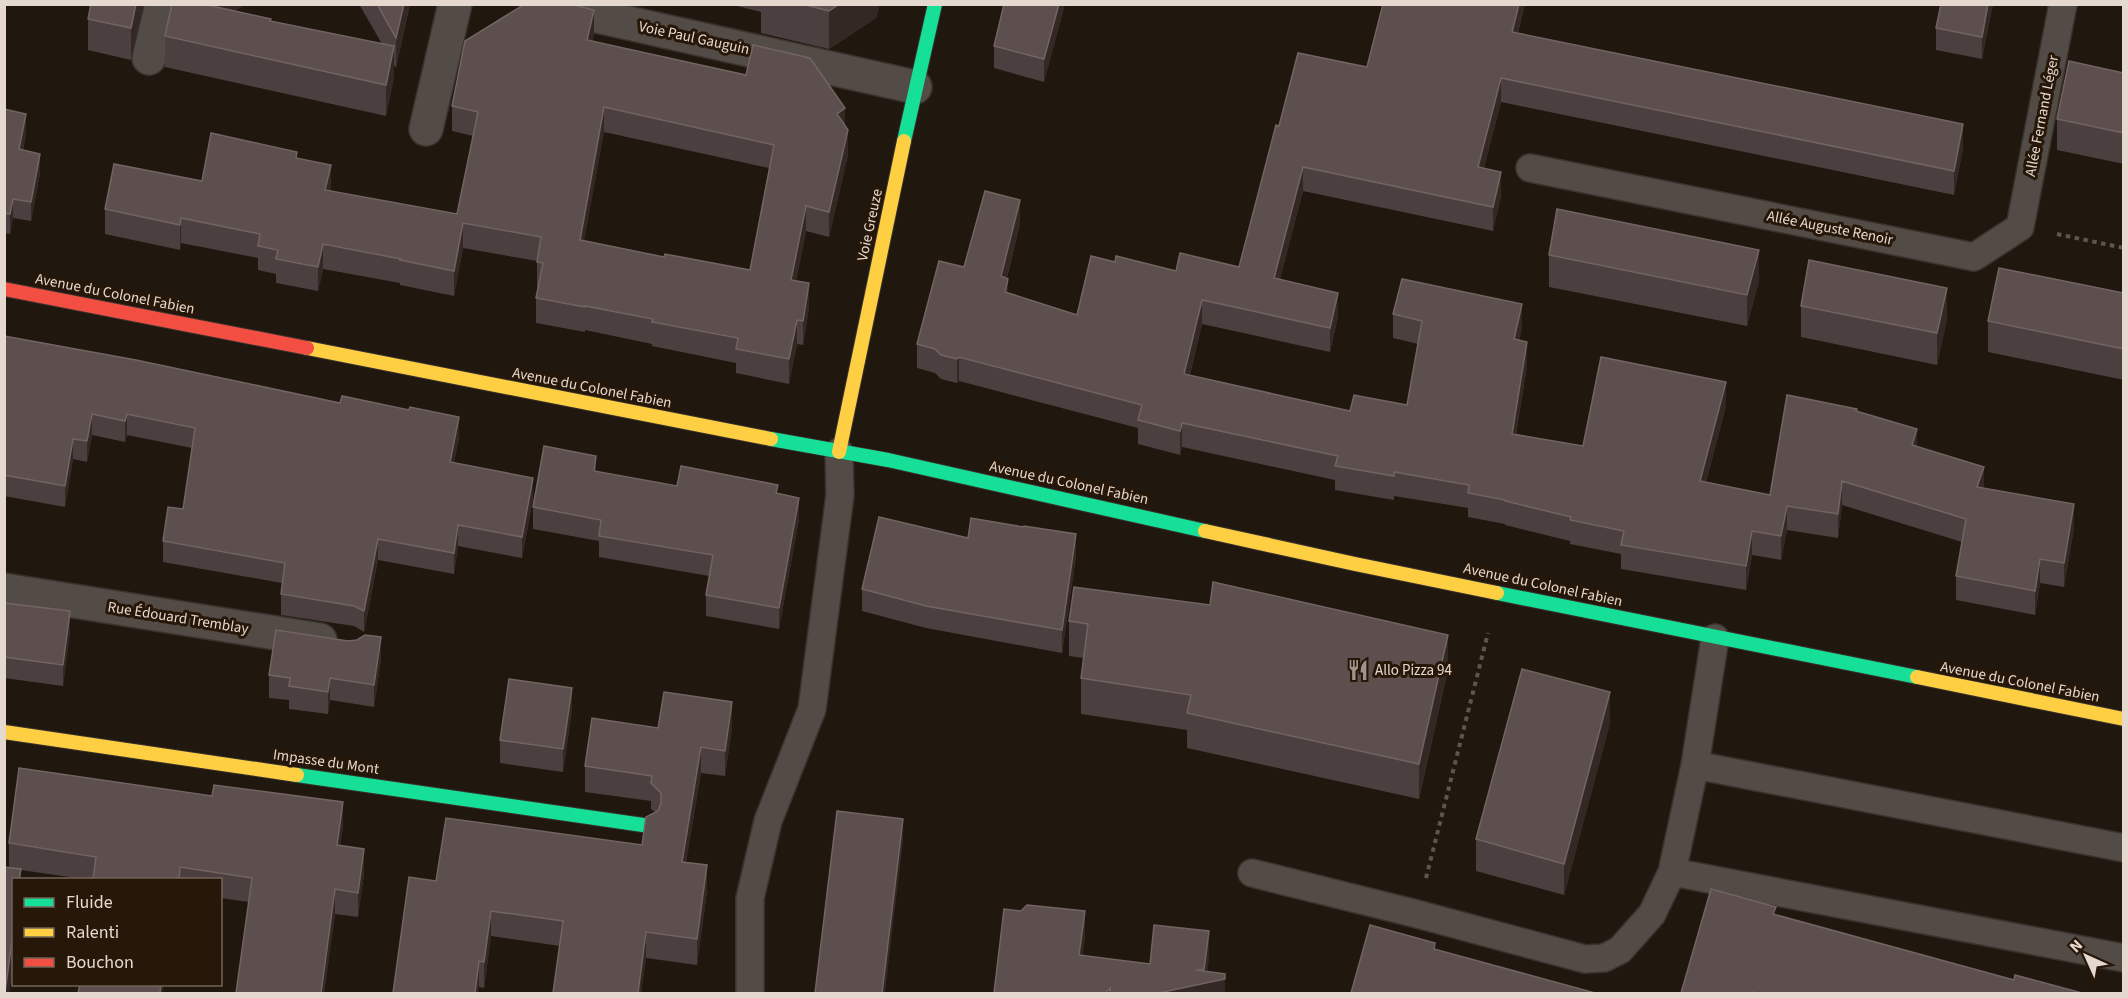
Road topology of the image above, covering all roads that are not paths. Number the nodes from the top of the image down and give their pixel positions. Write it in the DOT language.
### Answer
graph roads {
  1 [pos="162,4"];
  2 [pos="455,4"];
  3 [pos="543,4"];
  4 [pos="935,4"];
  5 [pos="2063,4"];
  6 [pos="149,58"];
  7 [pos="915,87"];
  8 [pos="426,129"];
  9 [pos="1530,168"];
  10 [pos="2020,227"];
  11 [pos="4,290"];
  12 [pos="839,452"];
  13 [pos="4,590"];
  14 [pos="1715,638"];
  15 [pos="351,645"];
  16 [pos="2124,719"];
  17 [pos="4,732"];
  18 [pos="1695,765"];
  19 [pos="643,825"];
  20 [pos="2124,848"];
  21 [pos="1672,872"];
  22 [pos="1252,873"];
  23 [pos="2124,958"];
  24 [pos="750,993"];
  1 -- 6 [label="street"];
  2 -- 8 [label="street"];
  3 -- 7 [label="street, Voie Paul Gauguin"];
  4 -- 7 [label="street, Voie Greuze"];
  5 -- 10 [label="lane, Allée Fernand Léger"];
  7 -- 12 [label="street, Voie Greuze"];
  9 -- 10 [label="lane, Allée Auguste Renoir"];
  11 -- 12 [label="street, Avenue du Colonel Fabien"];
  12 -- 14 [label="street, Avenue du Colonel Fabien"];
  12 -- 24 [label="lane"];
  13 -- 15 [label="street, Rue Édouard Tremblay"];
  14 -- 16 [label="street, Avenue du Colonel Fabien"];
  14 -- 18 [label="lane"];
  17 -- 19 [label="street, Impasse du Mont"];
  18 -- 20 [label="lane"];
  18 -- 21 [label="lane"];
  21 -- 22 [label="lane"];
  21 -- 23 [label="lane"];
}
